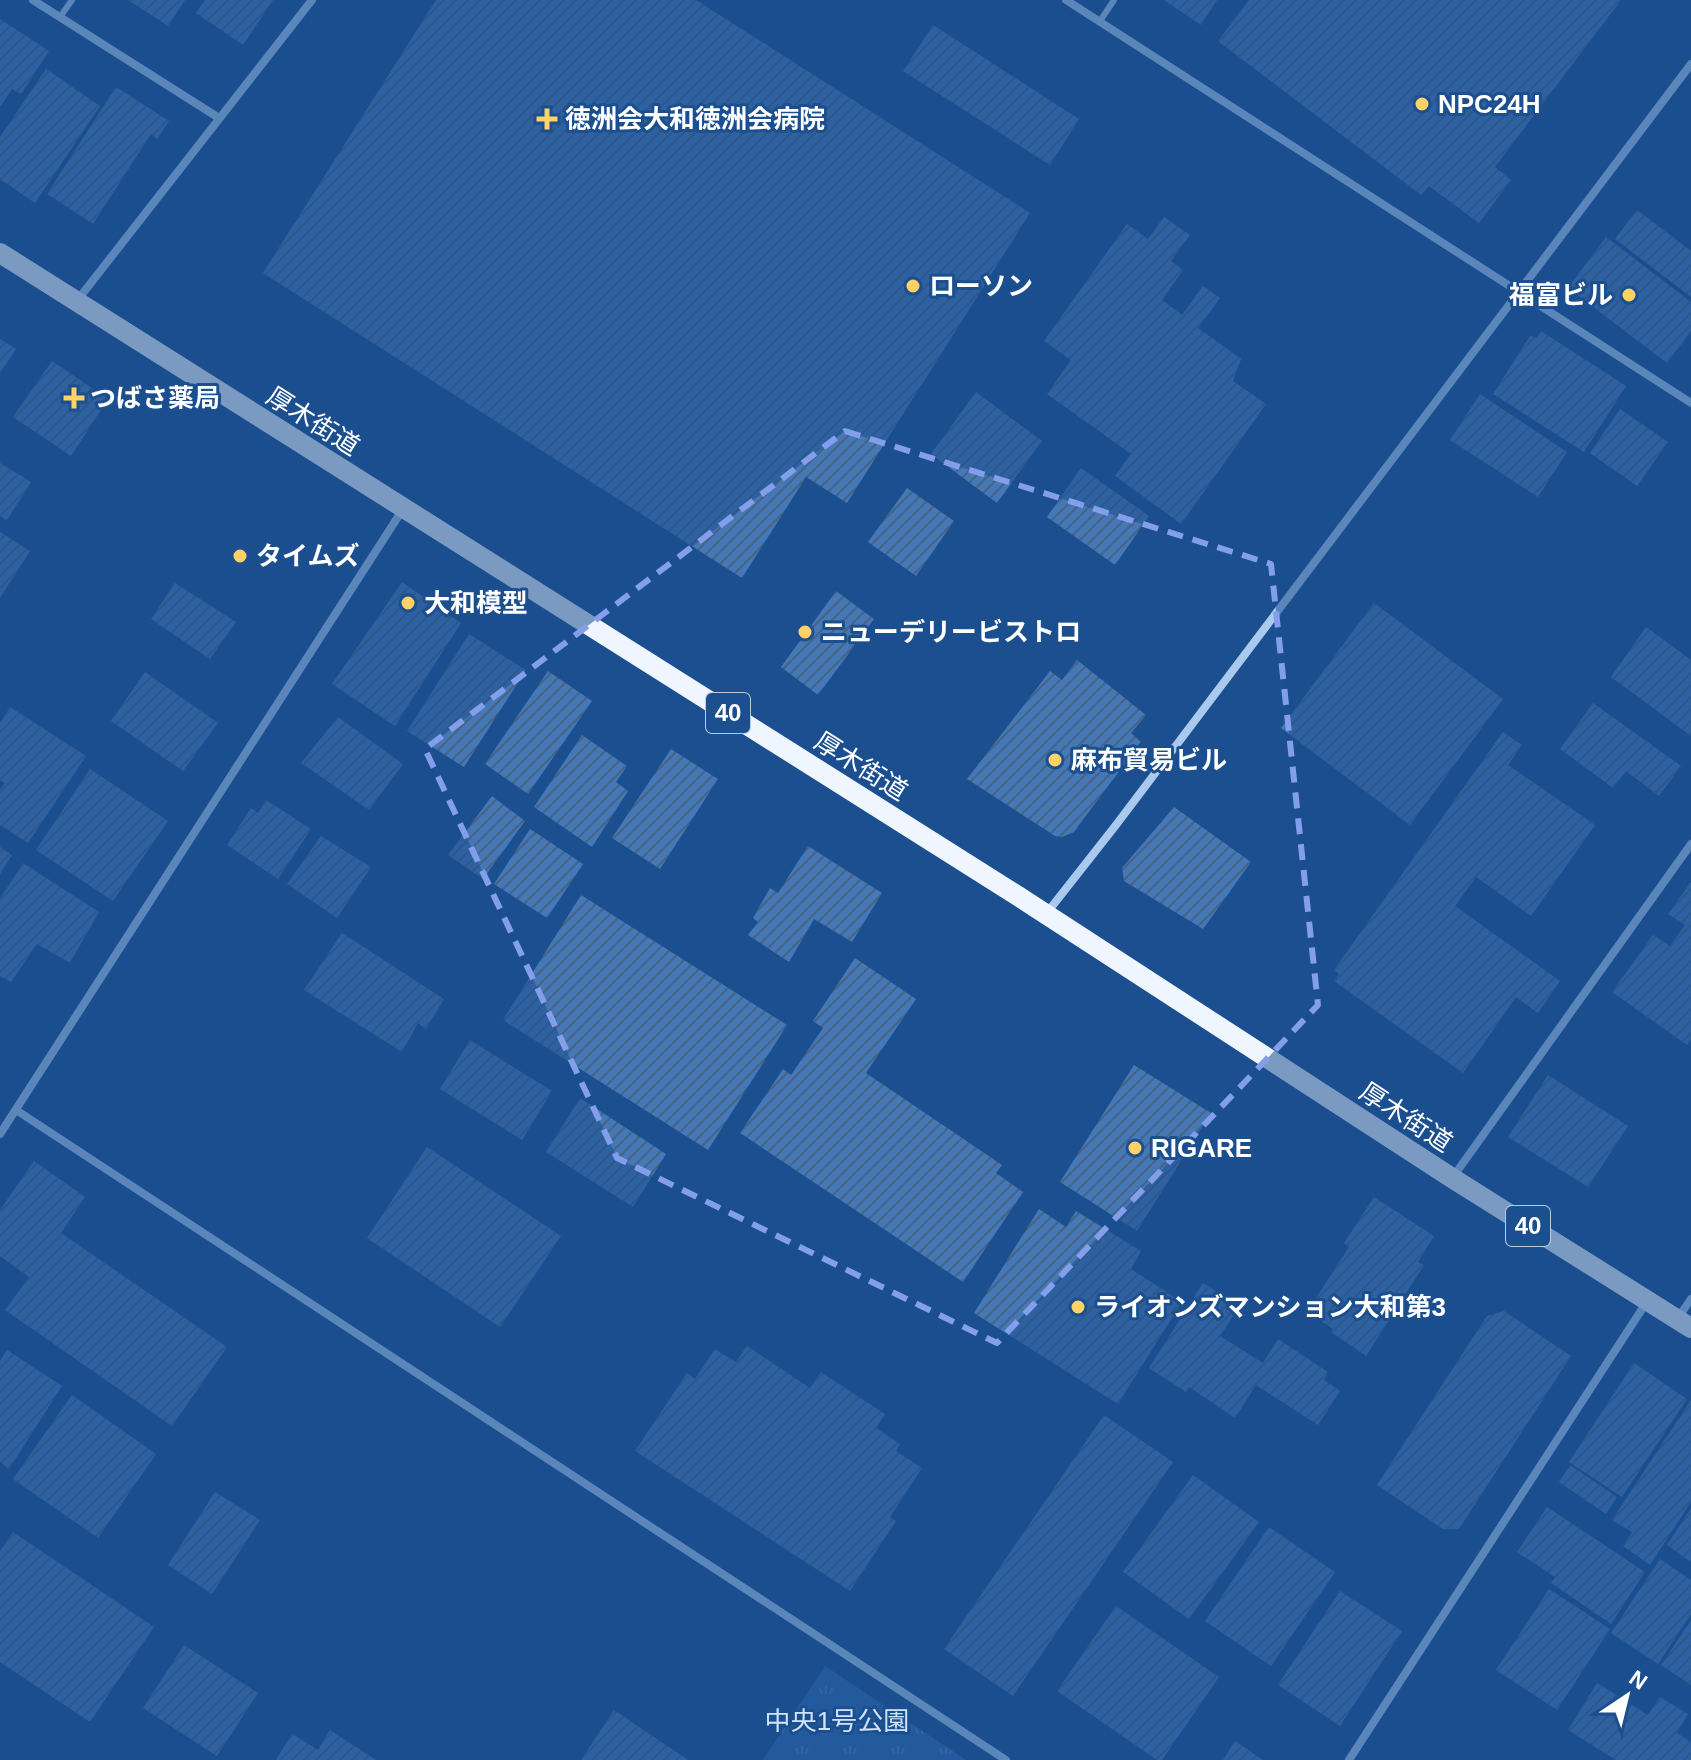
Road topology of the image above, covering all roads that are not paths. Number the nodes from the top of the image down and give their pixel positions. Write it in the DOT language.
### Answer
graph roads {
  1 [pos="33,0"];
  2 [pos="72,0"];
  3 [pos="312,0"];
  4 [pos="1066,0"];
  5 [pos="1114,0"];
  6 [pos="60,17"];
  7 [pos="1100,21"];
  8 [pos="1691,64"];
  9 [pos="219,118"];
  10 [pos="0,253"];
  11 [pos="1518,291"];
  12 [pos="76,302"];
  13 [pos="1691,403"];
  14 [pos="403,509"];
  15 [pos="1691,844"];
  16 [pos="1046,914"];
  17 [pos="16,1110"];
  18 [pos="0,1134"];
  19 [pos="1452,1178"];
  20 [pos="1691,1299"];
  21 [pos="1647,1302"];
  22 [pos="1684,1324"];
  23 [pos="1006,1760"];
  24 [pos="1349,1760"];
  1 -- 6 [label="street"];
  2 -- 6 [label="lane"];
  3 -- 9 [label="street"];
  4 -- 7 [label="street"];
  5 -- 7 [label="lane"];
  6 -- 9 [label="street"];
  7 -- 11 [label="street"];
  8 -- 11 [label="street"];
  9 -- 12 [label="street"];
  10 -- 12 [label="main road, 厚木街道 / 40"];
  11 -- 13 [label="street"];
  11 -- 16 [label="street"];
  12 -- 14 [label="main road, 厚木街道 / 40"];
  14 -- 16 [label="main road, 厚木街道 / 40"];
  14 -- 17 [label="street"];
  15 -- 19 [label="street"];
  16 -- 19 [label="main road, 厚木街道 / 40"];
  17 -- 18 [label="street"];
  17 -- 23 [label="street"];
  19 -- 21 [label="main road, 厚木街道 / 40"];
  20 -- 22 [label="street"];
  21 -- 22 [label="main road, 厚木街道 / 40"];
  21 -- 24 [label="street"];
}
